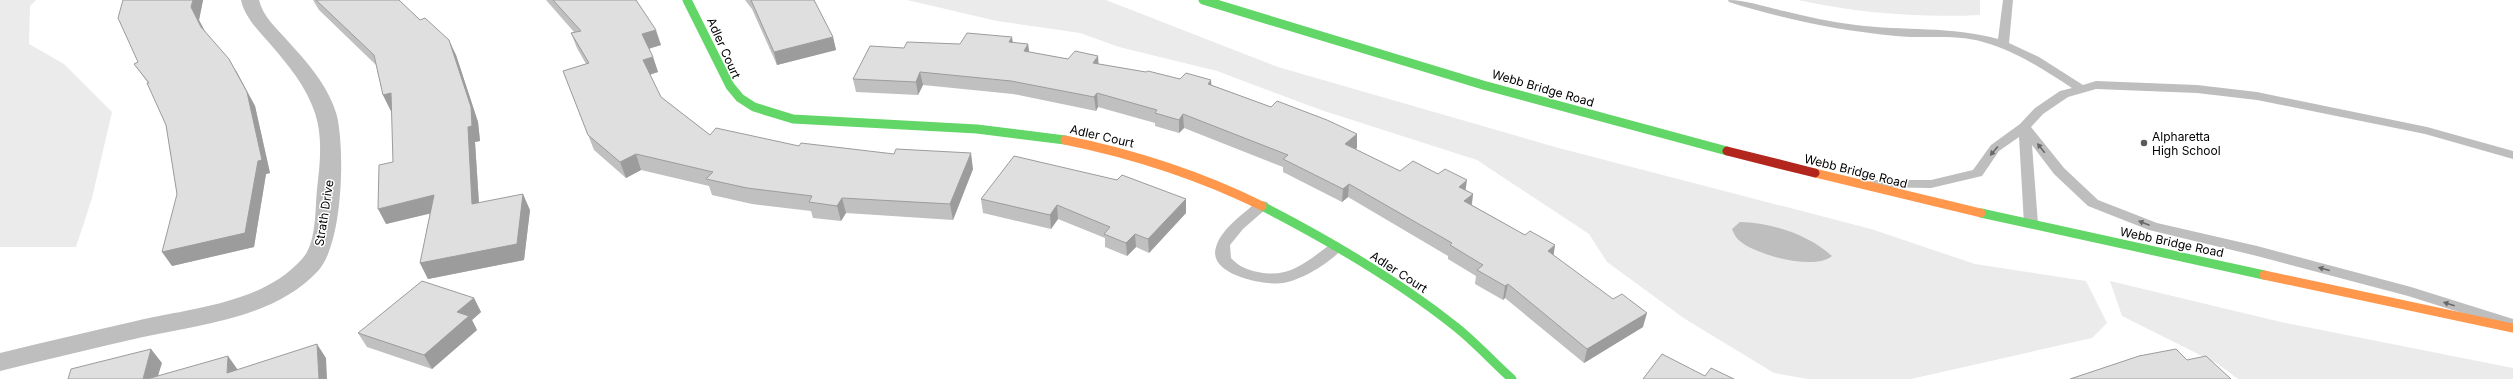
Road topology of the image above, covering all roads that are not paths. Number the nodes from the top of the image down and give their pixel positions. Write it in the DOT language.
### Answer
graph roads {
  1 [pos="250,0"];
  2 [pos="687,0"];
  3 [pos="1203,0"];
  4 [pos="1733,0"];
  5 [pos="2008,0"];
  6 [pos="2003,45"];
  7 [pos="2081,89"];
  8 [pos="2024,127"];
  9 [pos="2513,155"];
  10 [pos="1860,184"];
  11 [pos="1262,205"];
  12 [pos="2031,224"];
  13 [pos="1336,247"];
  14 [pos="2513,324"];
  15 [pos="2513,328"];
  16 [pos="0,362"];
  17 [pos="1512,379"];
  1 -- 16 [label="street, Strath Drive"];
  2 -- 11 [label="street, Adler Court"];
  3 -- 10 [label="street, Webb Bridge Road"];
  4 -- 6 [label="lane"];
  5 -- 6 [label="lane"];
  6 -- 7 [label="lane"];
  7 -- 8 [label="lane"];
  7 -- 9 [label="lane"];
  8 -- 10 [label="lane, one-way"];
  8 -- 12 [label="lane"];
  14 -- 8 [label="lane, one-way"];
  10 -- 12 [label="street, Webb Bridge Road"];
  11 -- 13 [label="street, Adler Court"];
  11 -- 13 [label="lane"];
  12 -- 15 [label="street, Webb Bridge Road"];
  13 -- 17 [label="street, Adler Court"];
}
